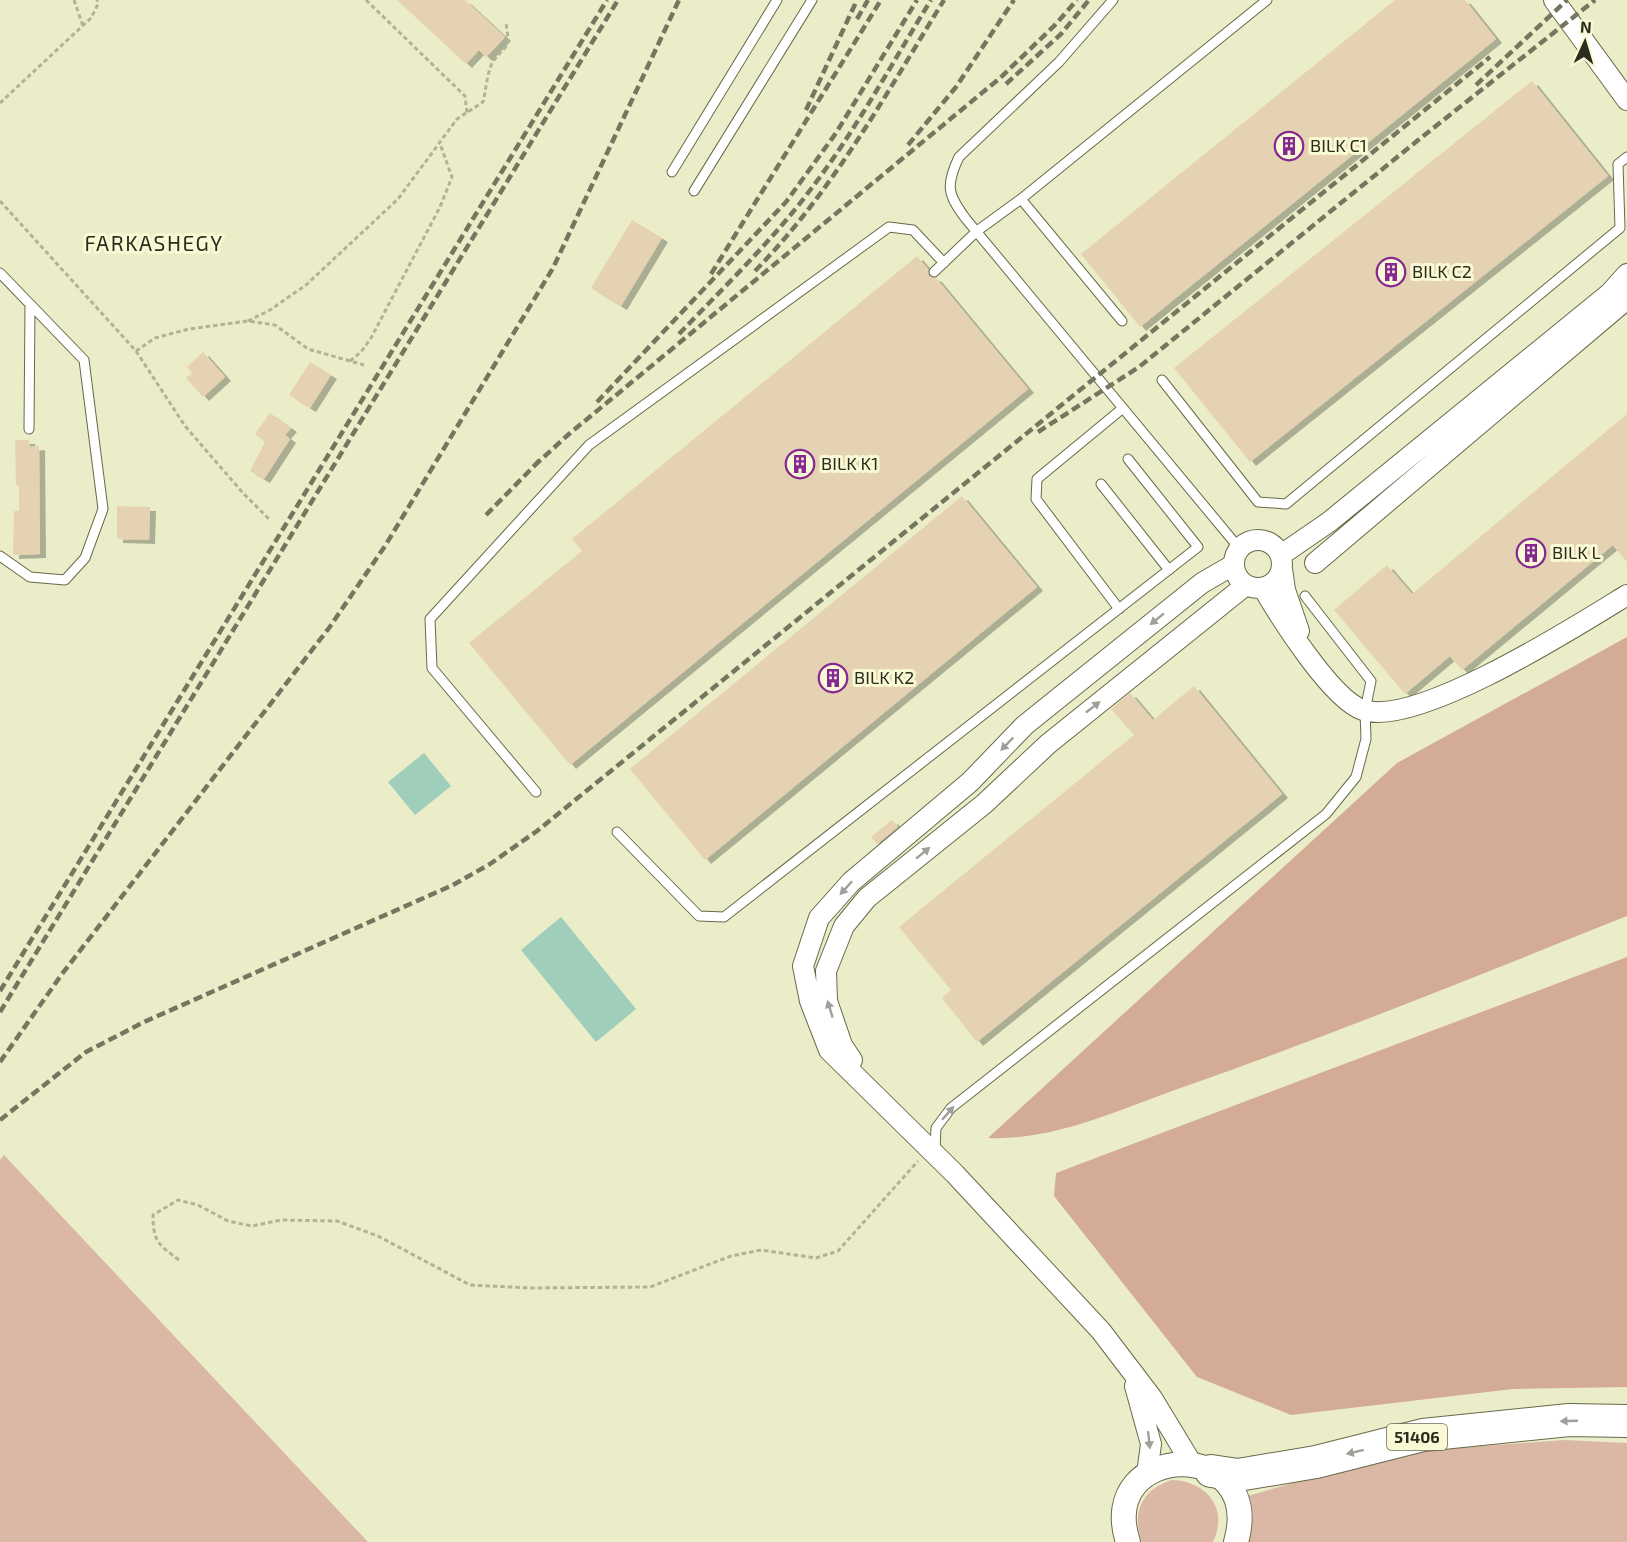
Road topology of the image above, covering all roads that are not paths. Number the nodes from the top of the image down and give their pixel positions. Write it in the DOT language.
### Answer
graph roads {
  1 [pos="777,0"];
  2 [pos="812,0"];
  3 [pos="1113,0"];
  4 [pos="1267,0"];
  5 [pos="1554,0"];
  6 [pos="1627,100"];
  7 [pos="1627,157"];
  8 [pos="672,172"];
  9 [pos="694,191"];
  10 [pos="1021,199"];
  11 [pos="977,231"];
  12 [pos="944,263"];
  13 [pos="934,272"];
  14 [pos="0,273"];
  15 [pos="1627,274"];
  16 [pos="1627,299"];
  17 [pos="30,304"];
  18 [pos="1122,321"];
  19 [pos="1162,380"];
  20 [pos="1123,408"];
  21 [pos="29,429"];
  22 [pos="1128,459"];
  23 [pos="1101,484"];
  24 [pos="0,556"];
  25 [pos="1236,556"];
  26 [pos="1281,562"];
  27 [pos="1315,563"];
  28 [pos="1169,570"];
  29 [pos="1254,586"];
  30 [pos="1627,595"];
  31 [pos="1305,596"];
  32 [pos="1119,609"];
  33 [pos="1313,660"];
  34 [pos="1365,711"];
  35 [pos="536,792"];
  36 [pos="617,832"];
  37 [pos="878,1096"];
  38 [pos="932,1152"];
  39 [pos="1127,1367"];
  40 [pos="1627,1421"];
  41 [pos="1202,1467"];
  42 [pos="1147,1474"];
  43 [pos="1124,1516"];
  44 [pos="1112,1542"];
  45 [pos="1128,1542"];
  46 [pos="1236,1542"];
  1 -- 8 [label="lane"];
  2 -- 9 [label="lane"];
  3 -- 11 [label="lane"];
  4 -- 10 [label="lane"];
  5 -- 6 [label="street"];
  7 -- 19 [label="lane"];
  10 -- 11 [label="lane"];
  10 -- 18 [label="lane"];
  11 -- 12 [label="lane"];
  11 -- 20 [label="lane"];
  12 -- 13 [label="lane"];
  12 -- 35 [label="lane"];
  14 -- 17 [label="lane"];
  15 -- 26 [label="street"];
  16 -- 27 [label="street"];
  17 -- 21 [label="lane"];
  17 -- 24 [label="lane"];
  20 -- 25 [label="lane"];
  20 -- 32 [label="lane"];
  22 -- 28 [label="lane"];
  23 -- 28 [label="lane"];
  25 -- 26 [label="street"];
  25 -- 29 [label="street"];
  25 -- 37 [label="street, one-way"];
  26 -- 29 [label="street"];
  26 -- 33 [label="street"];
  28 -- 32 [label="lane"];
  29 -- 33 [label="street"];
  37 -- 29 [label="street, one-way"];
  30 -- 34 [label="street"];
  31 -- 34 [label="lane"];
  32 -- 36 [label="lane"];
  33 -- 34 [label="street"];
  38 -- 34 [label="lane, one-way"];
  37 -- 38 [label="street"];
  38 -- 39 [label="street"];
  39 -- 41 [label="street"];
  39 -- 42 [label="street, one-way"];
  40 -- 41 [label="highway, 51406, one-way"];
  41 -- 42 [label="street, 51406"];
  41 -- 46 [label="street"];
  42 -- 43 [label="street"];
  43 -- 44 [label="street"];
  43 -- 45 [label="street"];
}
